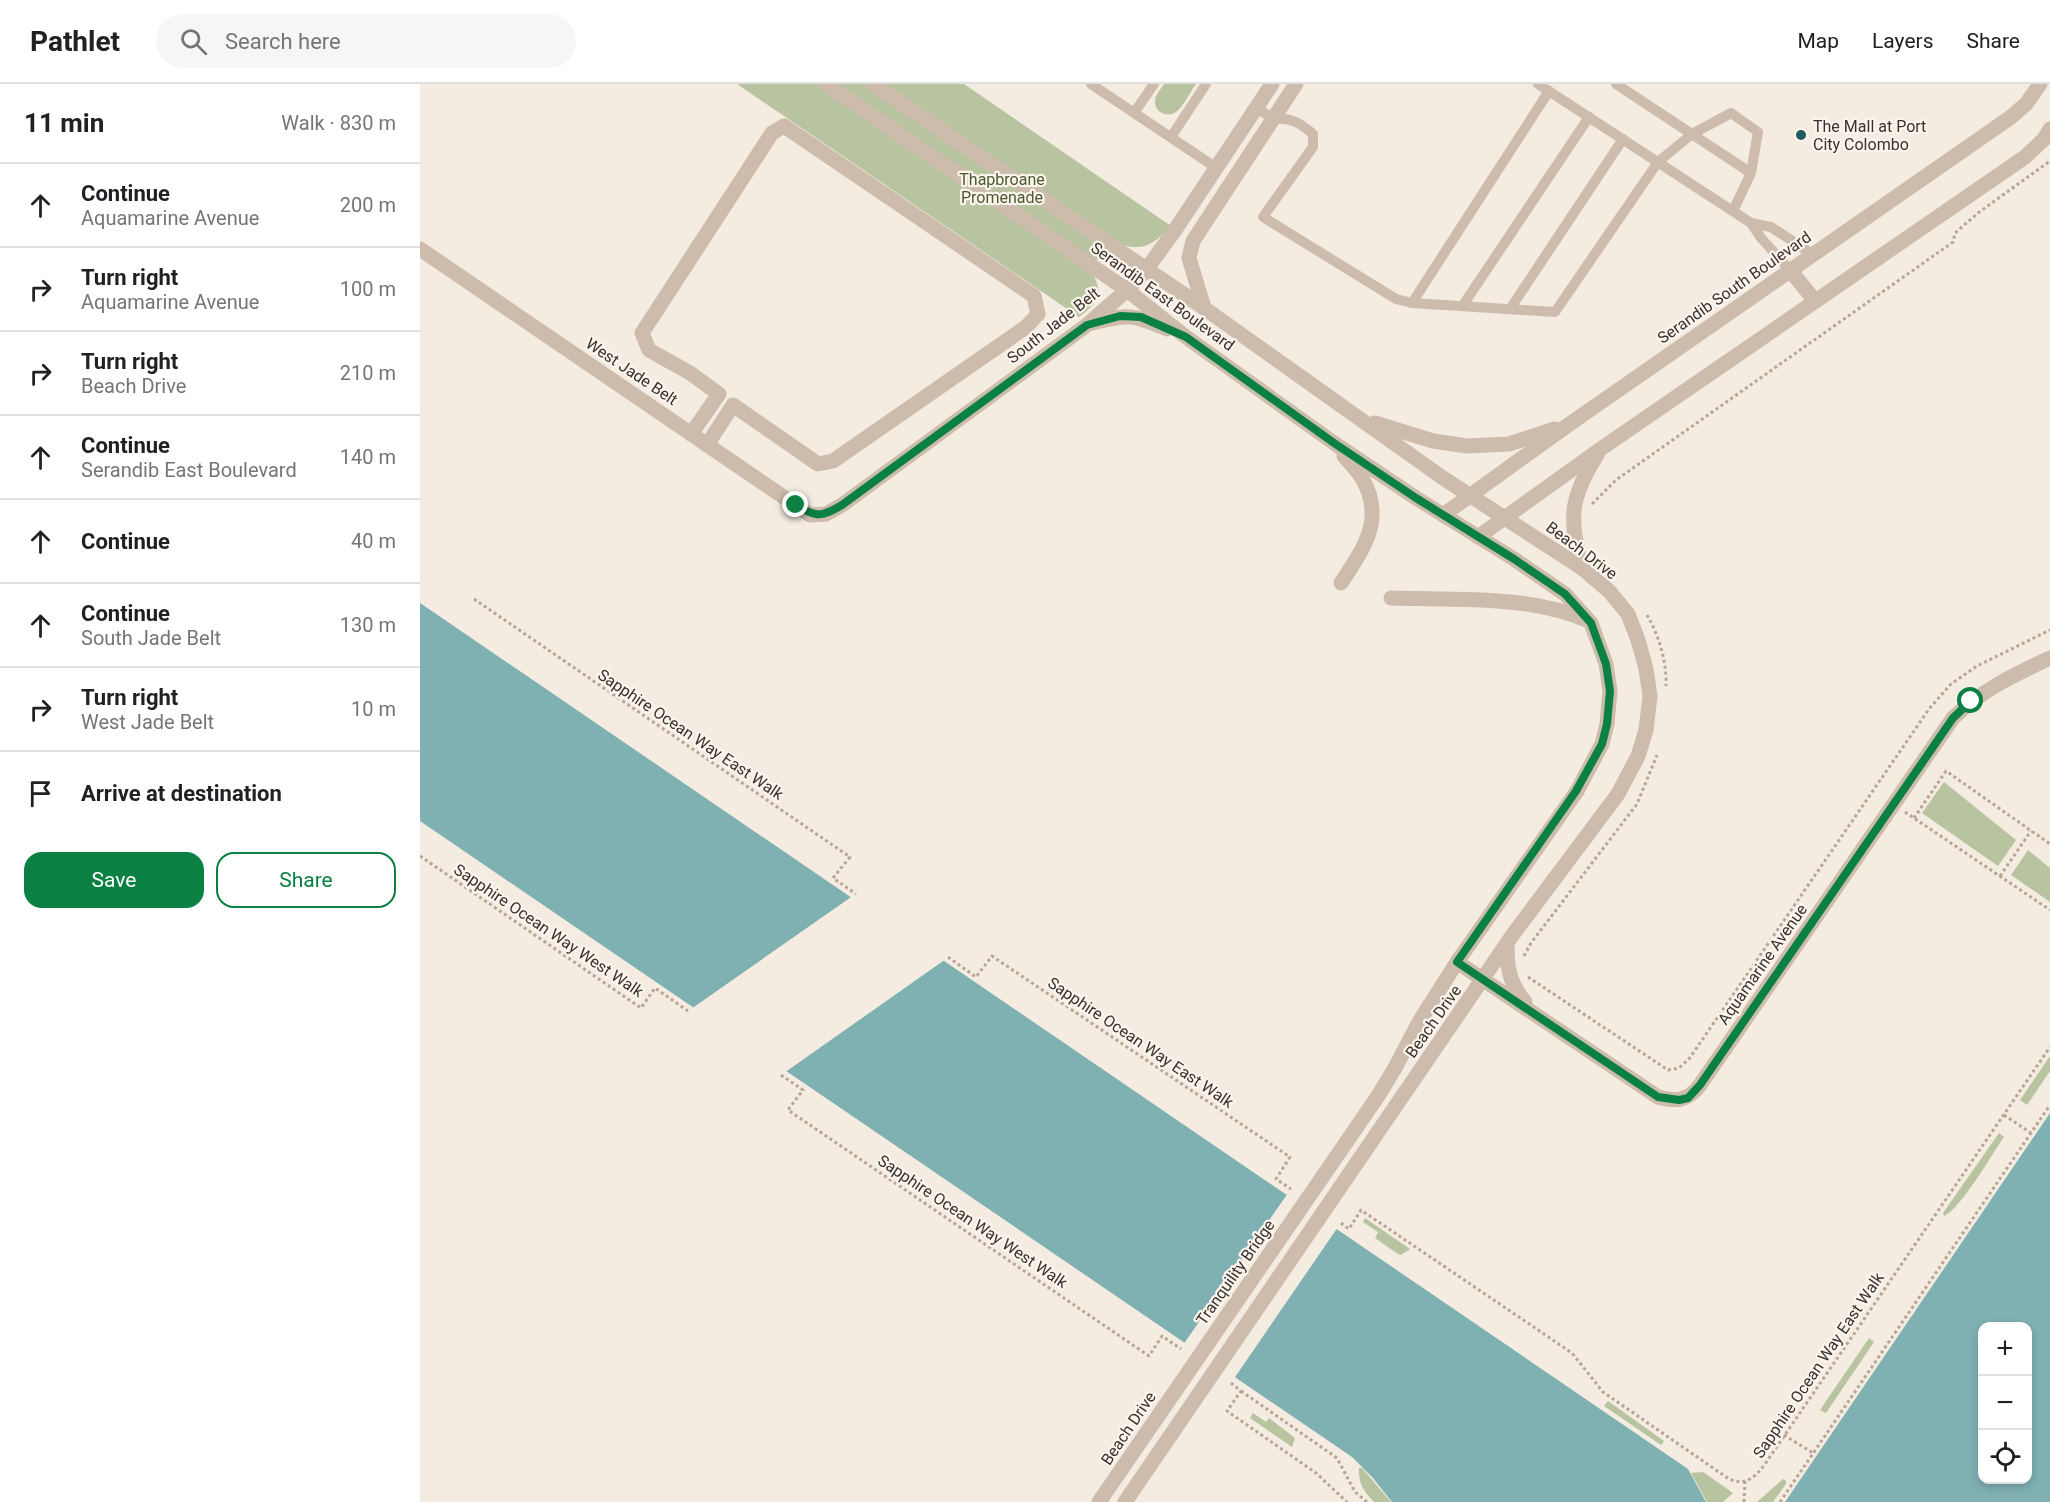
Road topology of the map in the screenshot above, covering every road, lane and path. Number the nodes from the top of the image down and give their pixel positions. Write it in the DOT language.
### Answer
graph roads {
  1 [pos="826,84"];
  2 [pos="873,84"];
  3 [pos="1091,84"];
  4 [pos="1154,84"];
  5 [pos="1206,84"];
  6 [pos="1272,84"];
  7 [pos="1296,84"];
  8 [pos="1538,84"];
  9 [pos="1616,84"];
  10 [pos="2040,84"];
  11 [pos="1549,91"];
  12 [pos="1255,107"];
  13 [pos="1134,113"];
  14 [pos="1589,117"];
  15 [pos="1274,119"];
  16 [pos="2050,129"];
  17 [pos="1692,134"];
  18 [pos="1171,137"];
  19 [pos="1623,139"];
  20 [pos="2050,161"];
  21 [pos="1658,162"];
  22 [pos="1215,167"];
  23 [pos="1751,173"];
  24 [pos="1733,212"];
  25 [pos="1751,223"];
  26 [pos="420,249"];
  27 [pos="1812,254"];
  28 [pos="1146,270"];
  29 [pos="1790,270"];
  30 [pos="1127,290"];
  31 [pos="1815,301"];
  32 [pos="1412,303"];
  33 [pos="1463,305"];
  34 [pos="1204,308"];
  35 [pos="1510,309"];
  36 [pos="1087,325"];
  37 [pos="1186,337"];
  38 [pos="1360,419"];
  39 [pos="1571,423"];
  40 [pos="691,434"];
  41 [pos="1334,443"];
  42 [pos="707,445"];
  43 [pos="1602,448"];
  44 [pos="1471,495"];
  45 [pos="1587,513"];
  46 [pos="826,514"];
  47 [pos="1443,515"];
  48 [pos="1505,517"];
  49 [pos="1478,537"];
  50 [pos="1582,568"];
  51 [pos="1341,583"];
  52 [pos="1391,598"];
  53 [pos="474,600"];
  54 [pos="1644,610"];
  55 [pos="1591,623"];
  56 [pos="2050,630"];
  57 [pos="2050,658"];
  58 [pos="1666,697"];
  59 [pos="1659,748"];
  60 [pos="1873,791"];
  61 [pos="1894,805"];
  62 [pos="1914,818"];
  63 [pos="2031,830"];
  64 [pos="2050,844"];
  65 [pos="420,856"];
  66 [pos="2000,876"];
  67 [pos="856,894"];
  68 [pos="2050,910"];
  69 [pos="1507,944"];
  70 [pos="948,957"];
  71 [pos="1524,957"];
  72 [pos="1457,962"];
  73 [pos="1523,974"];
  74 [pos="1484,978"];
  75 [pos="688,1011"];
  76 [pos="1532,1011"];
  77 [pos="2050,1047"];
  78 [pos="781,1075"];
  79 [pos="2050,1105"];
  80 [pos="2004,1115"];
  81 [pos="2031,1133"];
  82 [pos="1291,1189"];
  83 [pos="1313,1190"];
  84 [pos="1341,1223"];
  85 [pos="1181,1349"];
  86 [pos="1187,1374"];
  87 [pos="1231,1383"];
  88 [pos="1241,1390"];
  89 [pos="1784,1435"];
  90 [pos="1813,1453"];
  91 [pos="1745,1481"];
  92 [pos="1099,1502"];
  93 [pos="1125,1502"];
  94 [pos="1347,1502"];
  95 [pos="1367,1502"];
  96 [pos="1744,1502"];
  97 [pos="1779,1502"];
  1 -- 30 [label="street, Serandib East Boulevard"];
  2 -- 28 [label="street, Serandib East Boulevard"];
  3 -- 13 [label="lane"];
  4 -- 13 [label="lane"];
  5 -- 18 [label="lane"];
  6 -- 12 [label="street, South Jade Belt"];
  7 -- 15 [label="street"];
  8 -- 11 [label="lane"];
  9 -- 17 [label="lane"];
  10 -- 27 [label="street, Serandib South Boulevard"];
  11 -- 14 [label="lane"];
  11 -- 32 [label="lane"];
  12 -- 15 [label="lane"];
  12 -- 22 [label="street, South Jade Belt"];
  13 -- 18 [label="lane"];
  14 -- 19 [label="lane"];
  14 -- 33 [label="lane"];
  15 -- 32 [label="lane"];
  15 -- 34 [label="street"];
  16 -- 31 [label="street"];
  17 -- 21 [label="lane"];
  17 -- 23 [label="lane"];
  17 -- 23 [label="lane"];
  18 -- 22 [label="lane"];
  19 -- 21 [label="lane"];
  19 -- 35 [label="lane"];
  20 -- 45 [label="path"];
  21 -- 24 [label="lane"];
  21 -- 35 [label="lane"];
  22 -- 28 [label="street, South Jade Belt"];
  23 -- 24 [label="lane"];
  24 -- 25 [label="lane"];
  25 -- 27 [label="lane"];
  25 -- 29 [label="lane"];
  26 -- 40 [label="street, West Jade Belt"];
  27 -- 29 [label="street, Serandib South Boulevard"];
  28 -- 30 [label="street, South Jade Belt"];
  28 -- 34 [label="street, Serandib East Boulevard"];
  29 -- 31 [label="street"];
  29 -- 39 [label="street, Serandib South Boulevard"];
  30 -- 36 [label="street, South Jade Belt"];
  30 -- 37 [label="street, Serandib East Boulevard"];
  31 -- 43 [label="street"];
  32 -- 33 [label="lane"];
  33 -- 35 [label="lane"];
  34 -- 38 [label="street, Serandib East Boulevard"];
  36 -- 37 [label="street"];
  36 -- 46 [label="street, South Jade Belt"];
  37 -- 41 [label="street, Serandib East Boulevard"];
  38 -- 39 [label="street"];
  38 -- 44 [label="street, Serandib East Boulevard"];
  39 -- 44 [label="street, Serandib South Boulevard"];
  40 -- 42 [label="street, West Jade Belt"];
  40 -- 42 [label="street"];
  41 -- 47 [label="street, Serandib East Boulevard"];
  41 -- 51 [label="street"];
  42 -- 46 [label="street, West Jade Belt"];
  43 -- 48 [label="street"];
  43 -- 50 [label="street"];
  44 -- 47 [label="street, Serandib South Boulevard"];
  44 -- 48 [label="street, Serandib East Boulevard"];
  47 -- 49 [label="street, Serandib East Boulevard"];
  48 -- 49 [label="street"];
  48 -- 50 [label="street, Beach Drive"];
  49 -- 55 [label="street, Beach Drive"];
  50 -- 69 [label="street, Beach Drive"];
  52 -- 55 [label="street"];
  53 -- 67 [label="path, Sapphire Ocean Way East Walk"];
  54 -- 58 [label="path"];
  55 -- 72 [label="street, Beach Drive"];
  56 -- 60 [label="path"];
  57 -- 61 [label="street, Aquamarine Avenue"];
  59 -- 71 [label="path"];
  60 -- 61 [label="path"];
  60 -- 73 [label="path"];
  61 -- 62 [label="path"];
  61 -- 76 [label="street, Aquamarine Avenue"];
  62 -- 63 [label="path"];
  62 -- 66 [label="path"];
  63 -- 64 [label="path"];
  63 -- 66 [label="path"];
  65 -- 75 [label="path, Sapphire Ocean Way West Walk"];
  66 -- 68 [label="path"];
  69 -- 74 [label="street, Beach Drive"];
  69 -- 76 [label="street"];
  70 -- 82 [label="path, Sapphire Ocean Way East Walk"];
  72 -- 74 [label="street, Aquamarine Avenue"];
  72 -- 83 [label="street, Beach Drive"];
  74 -- 76 [label="street, Aquamarine Avenue"];
  74 -- 93 [label="street, Beach Drive"];
  77 -- 80 [label="path, Sapphire Ocean Way East Walk"];
  78 -- 85 [label="path, Sapphire Ocean Way West Walk"];
  79 -- 81 [label="path"];
  80 -- 81 [label="path"];
  80 -- 89 [label="path, Sapphire Ocean Way East Walk"];
  81 -- 90 [label="path"];
  83 -- 86 [label="street, Tranquility Bridge"];
  84 -- 91 [label="path"];
  86 -- 92 [label="street, Beach Drive"];
  87 -- 88 [label="path"];
  88 -- 94 [label="path"];
  88 -- 95 [label="path"];
  89 -- 90 [label="path"];
  89 -- 91 [label="path, Sapphire Ocean Way East Walk"];
  90 -- 97 [label="path"];
  91 -- 96 [label="path"];
}
